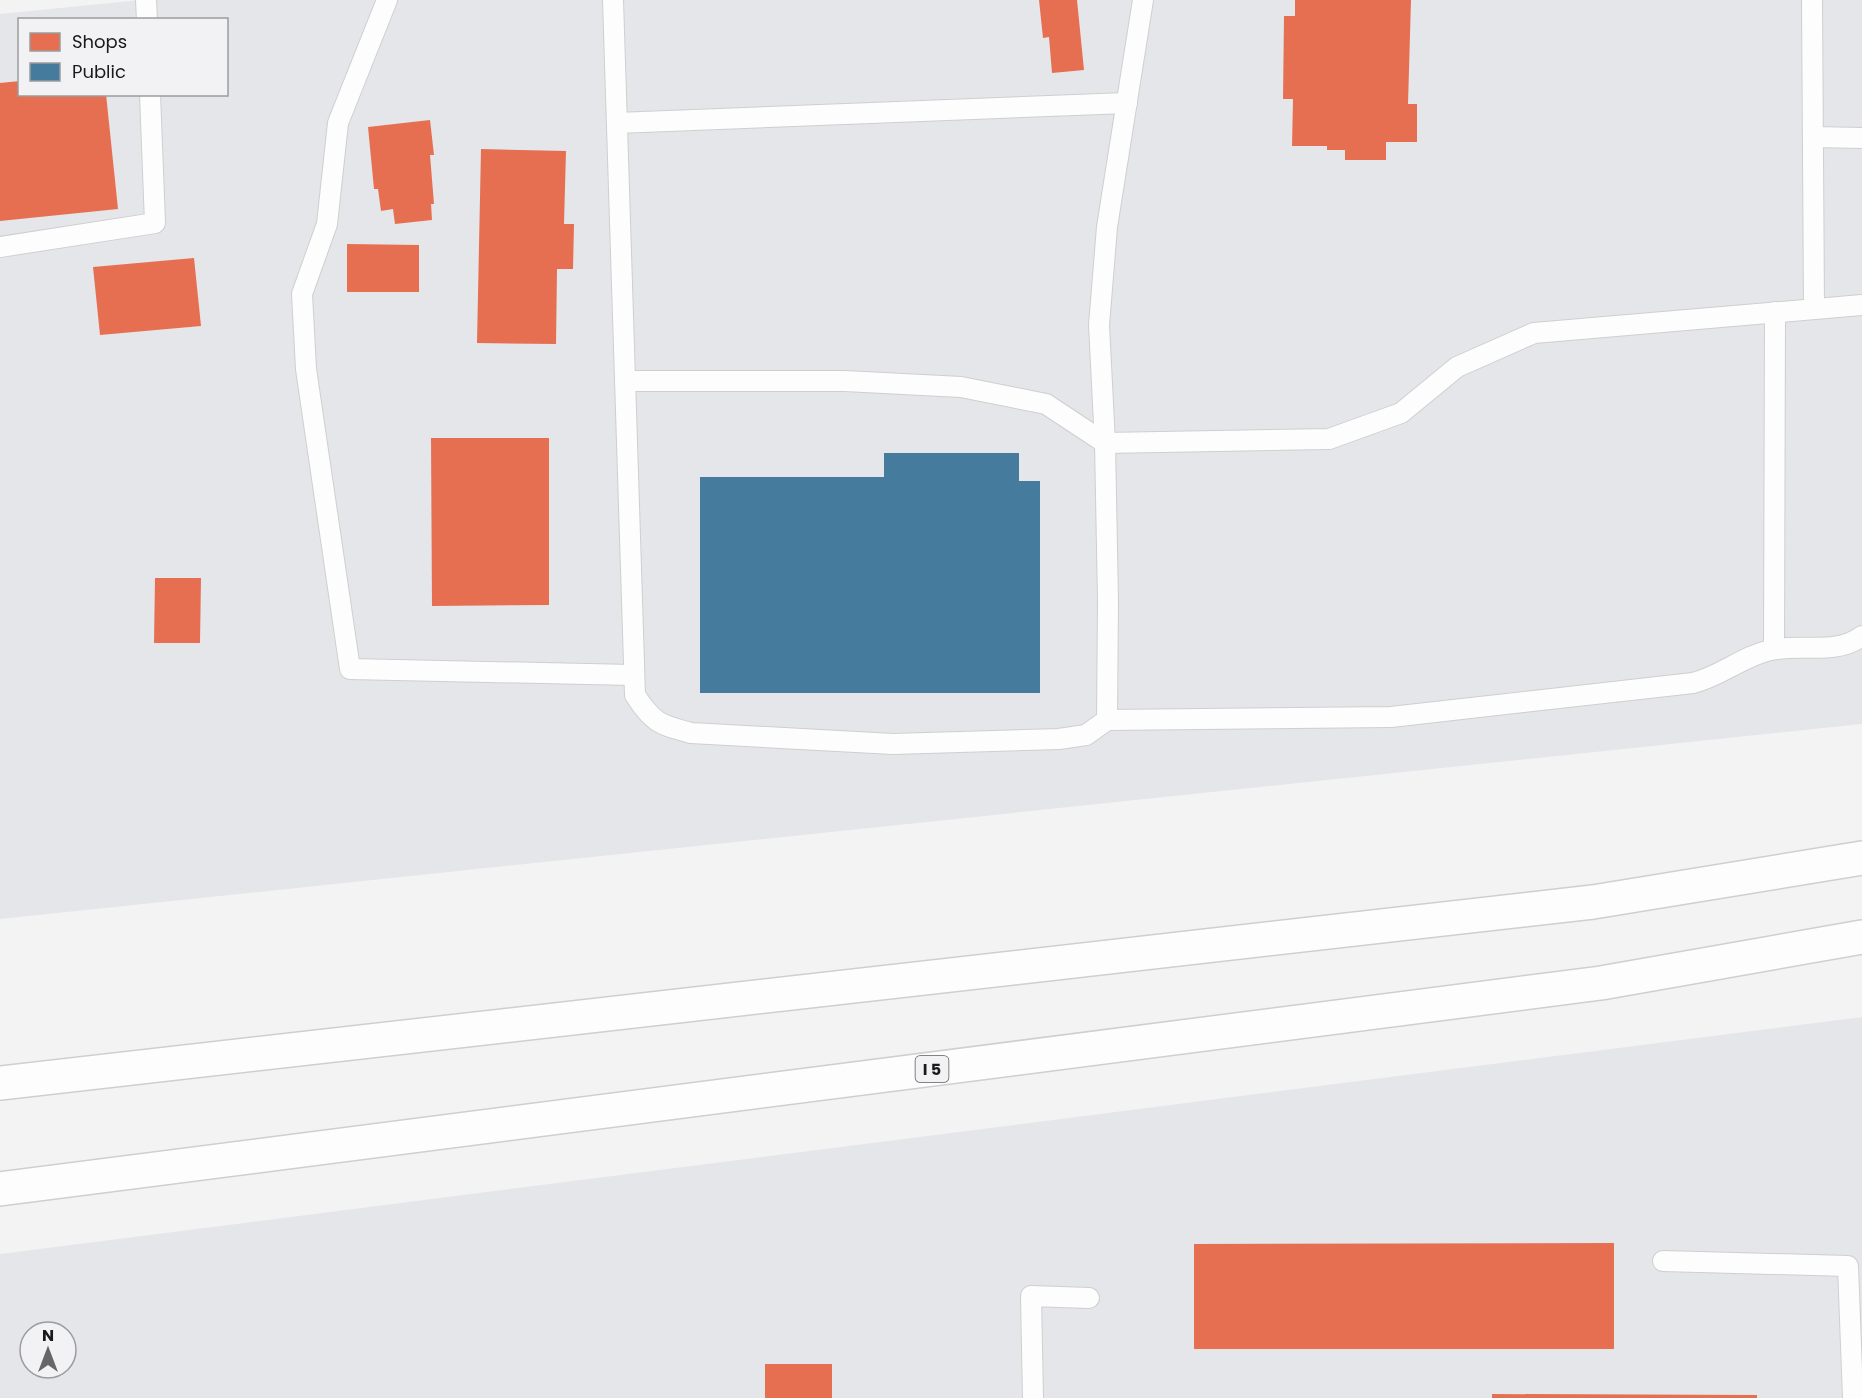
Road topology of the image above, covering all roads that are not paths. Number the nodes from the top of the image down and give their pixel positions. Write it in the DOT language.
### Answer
graph roads {
  1 [pos="146,0"];
  2 [pos="387,0"];
  3 [pos="613,0"];
  4 [pos="1143,0"];
  5 [pos="1812,0"];
  6 [pos="147,18"];
  7 [pos="150,96"];
  8 [pos="1127,103"];
  9 [pos="617,123"];
  10 [pos="1813,137"];
  11 [pos="1862,138"];
  12 [pos="0,247"];
  13 [pos="1862,305"];
  14 [pos="1814,309"];
  15 [pos="1775,312"];
  16 [pos="625,381"];
  17 [pos="1105,442"];
  18 [pos="1862,636"];
  19 [pos="1774,649"];
  20 [pos="633,675"];
  21 [pos="1107,720"];
  22 [pos="1862,858"];
  23 [pos="1862,937"];
  24 [pos="0,1083"];
  25 [pos="0,1189"];
  26 [pos="1663,1261"];
  27 [pos="1089,1298"];
  28 [pos="1033,1398"];
  29 [pos="1853,1398"];
  1 -- 6 [label="lane"];
  2 -- 20 [label="lane"];
  3 -- 9 [label="lane"];
  4 -- 8 [label="lane"];
  5 -- 10 [label="lane"];
  7 -- 12 [label="lane"];
  8 -- 9 [label="lane"];
  8 -- 17 [label="lane"];
  9 -- 16 [label="lane"];
  10 -- 11 [label="lane"];
  10 -- 14 [label="lane"];
  13 -- 14 [label="lane"];
  14 -- 15 [label="lane"];
  15 -- 17 [label="lane"];
  15 -- 19 [label="lane"];
  16 -- 17 [label="lane"];
  16 -- 20 [label="lane"];
  17 -- 21 [label="lane"];
  18 -- 19 [label="lane"];
  19 -- 21 [label="lane"];
  20 -- 21 [label="lane"];
  22 -- 24 [label="highway"];
  23 -- 25 [label="highway, I 5"];
  26 -- 29 [label="lane"];
  27 -- 28 [label="lane"];
}
